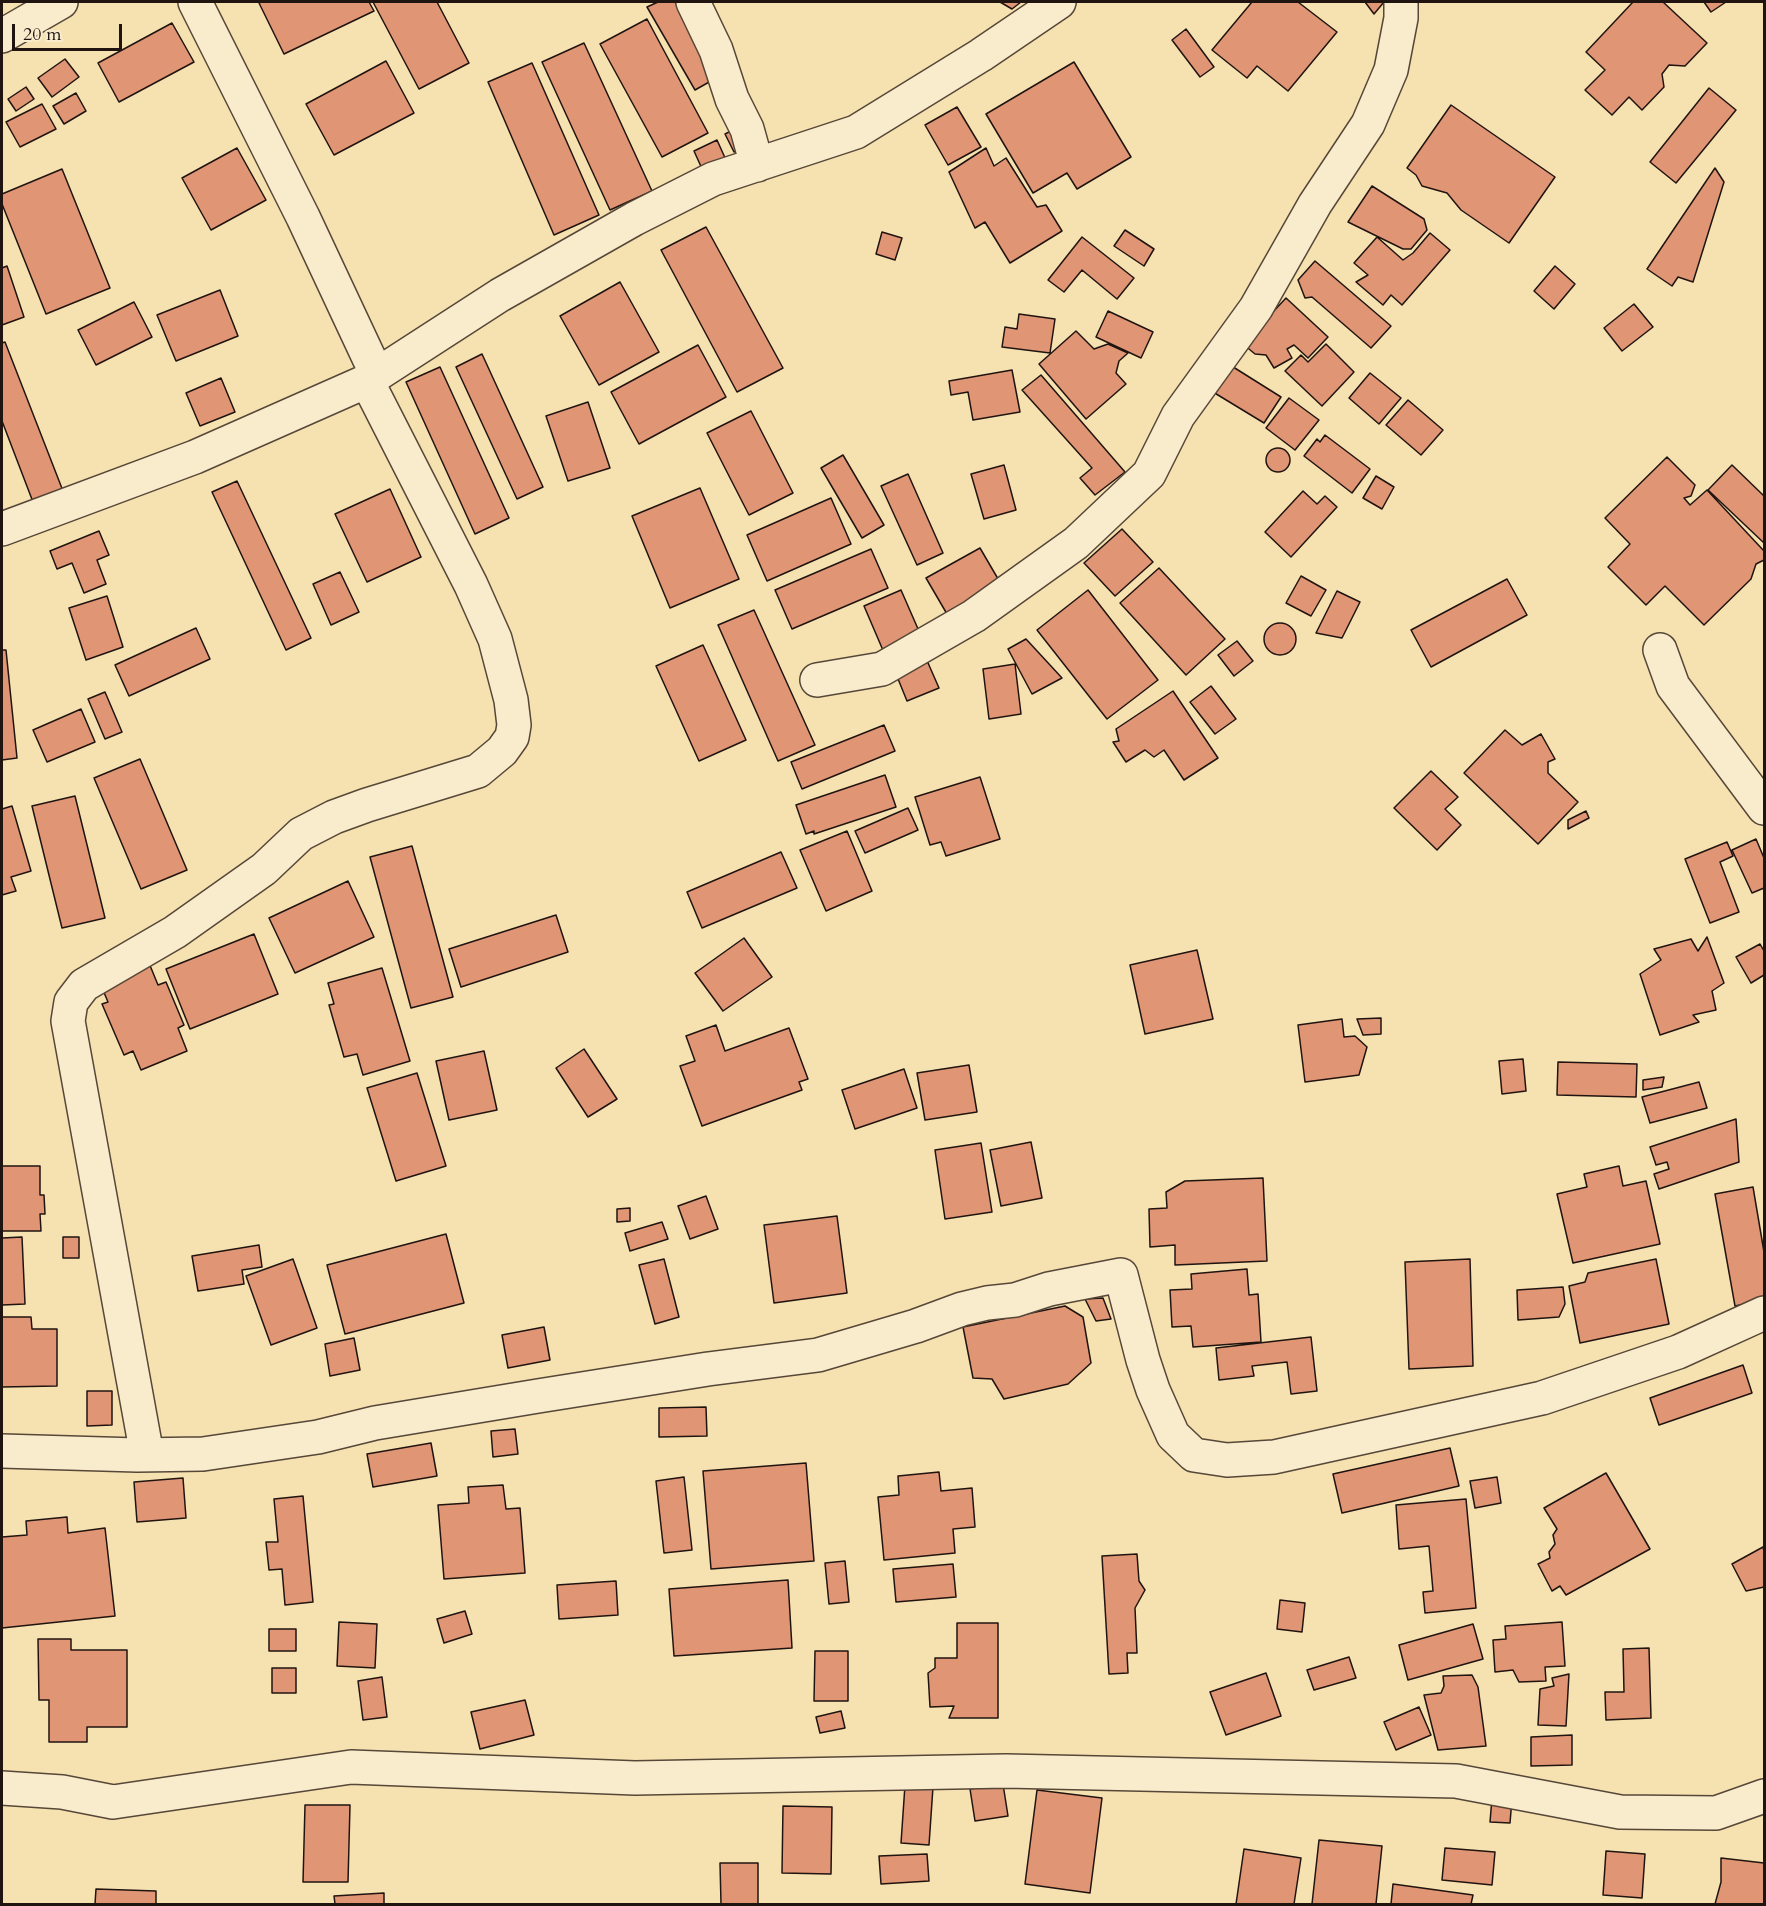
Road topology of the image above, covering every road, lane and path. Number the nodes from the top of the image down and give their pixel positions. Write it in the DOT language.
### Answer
graph roads {
  1 [pos="61,2"];
  2 [pos="195,2"];
  3 [pos="693,2"];
  4 [pos="1059,2"];
  5 [pos="1401,2"];
  6 [pos="2,36"];
  7 [pos="757,165"];
  8 [pos="372,378"];
  9 [pos="2,530"];
  10 [pos="1660,650"];
  11 [pos="817,680"];
  12 [pos="1764,808"];
  13 [pos="1764,1313"];
  14 [pos="2,1451"];
  15 [pos="147,1455"];
  16 [pos="2,1788"];
  17 [pos="1764,1796"];
  1 -- 6 [label="street"];
  2 -- 8 [label="street"];
  3 -- 7 [label="street"];
  4 -- 7 [label="street"];
  5 -- 11 [label="street"];
  7 -- 8 [label="street"];
  8 -- 9 [label="street"];
  8 -- 15 [label="street"];
  10 -- 12 [label="street"];
  13 -- 15 [label="street"];
  14 -- 15 [label="street"];
  16 -- 17 [label="street"];
}
